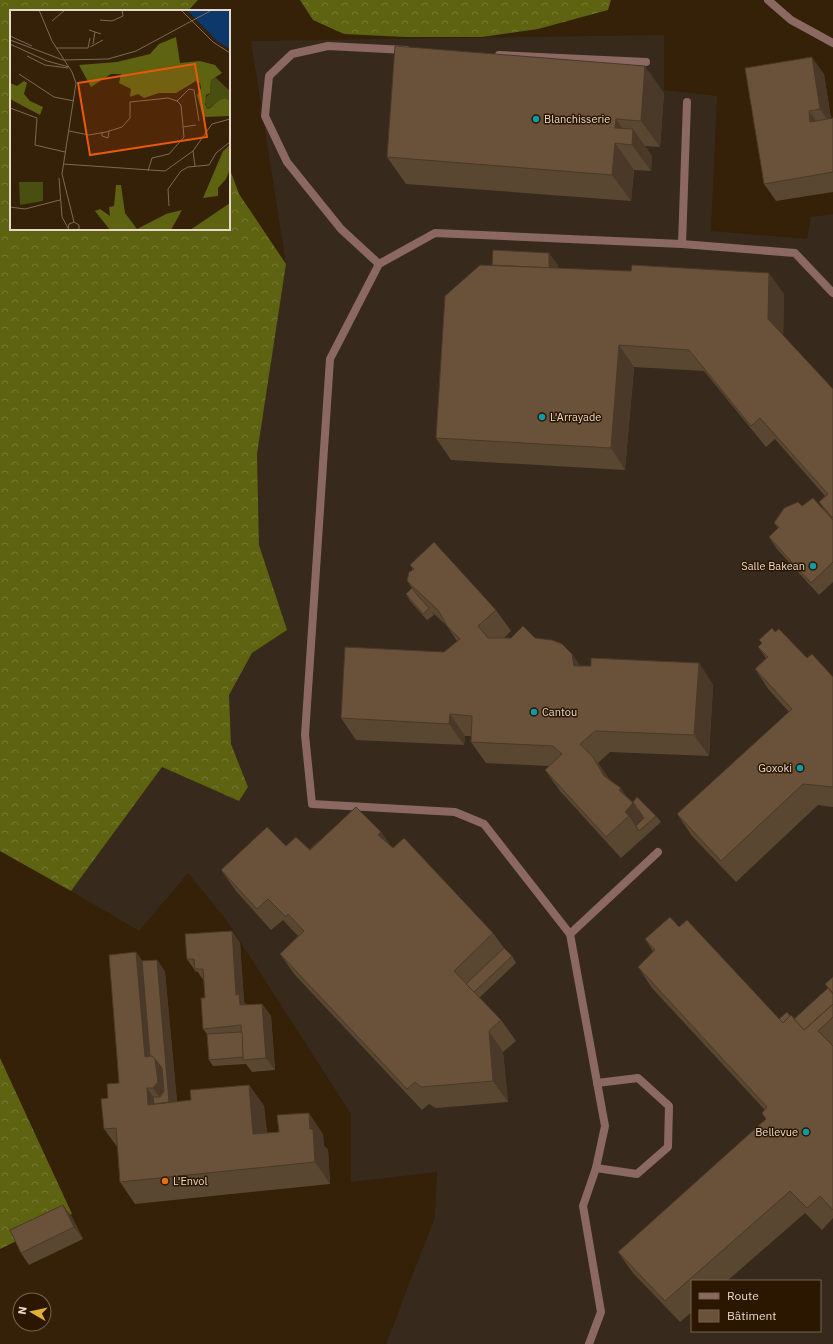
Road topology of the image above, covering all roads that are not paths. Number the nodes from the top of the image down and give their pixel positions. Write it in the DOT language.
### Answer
graph roads {
  1 [pos="768,0"];
  2 [pos="833,43"];
  3 [pos="415,50"];
  4 [pos="487,54"];
  5 [pos="646,62"];
  6 [pos="687,102"];
  7 [pos="682,244"];
  8 [pos="379,264"];
  9 [pos="833,293"];
  10 [pos="658,852"];
  11 [pos="570,934"];
  12 [pos="597,1083"];
  13 [pos="596,1168"];
  14 [pos="589,1344"];
  1 -- 2 [label="street"];
  3 -- 8 [label="street"];
  4 -- 5 [label="street"];
  6 -- 7 [label="street"];
  7 -- 8 [label="street"];
  7 -- 9 [label="street"];
  8 -- 11 [label="street"];
  10 -- 11 [label="street"];
  11 -- 12 [label="street"];
  12 -- 13 [label="street"];
  12 -- 13 [label="street"];
  13 -- 14 [label="street"];
}
